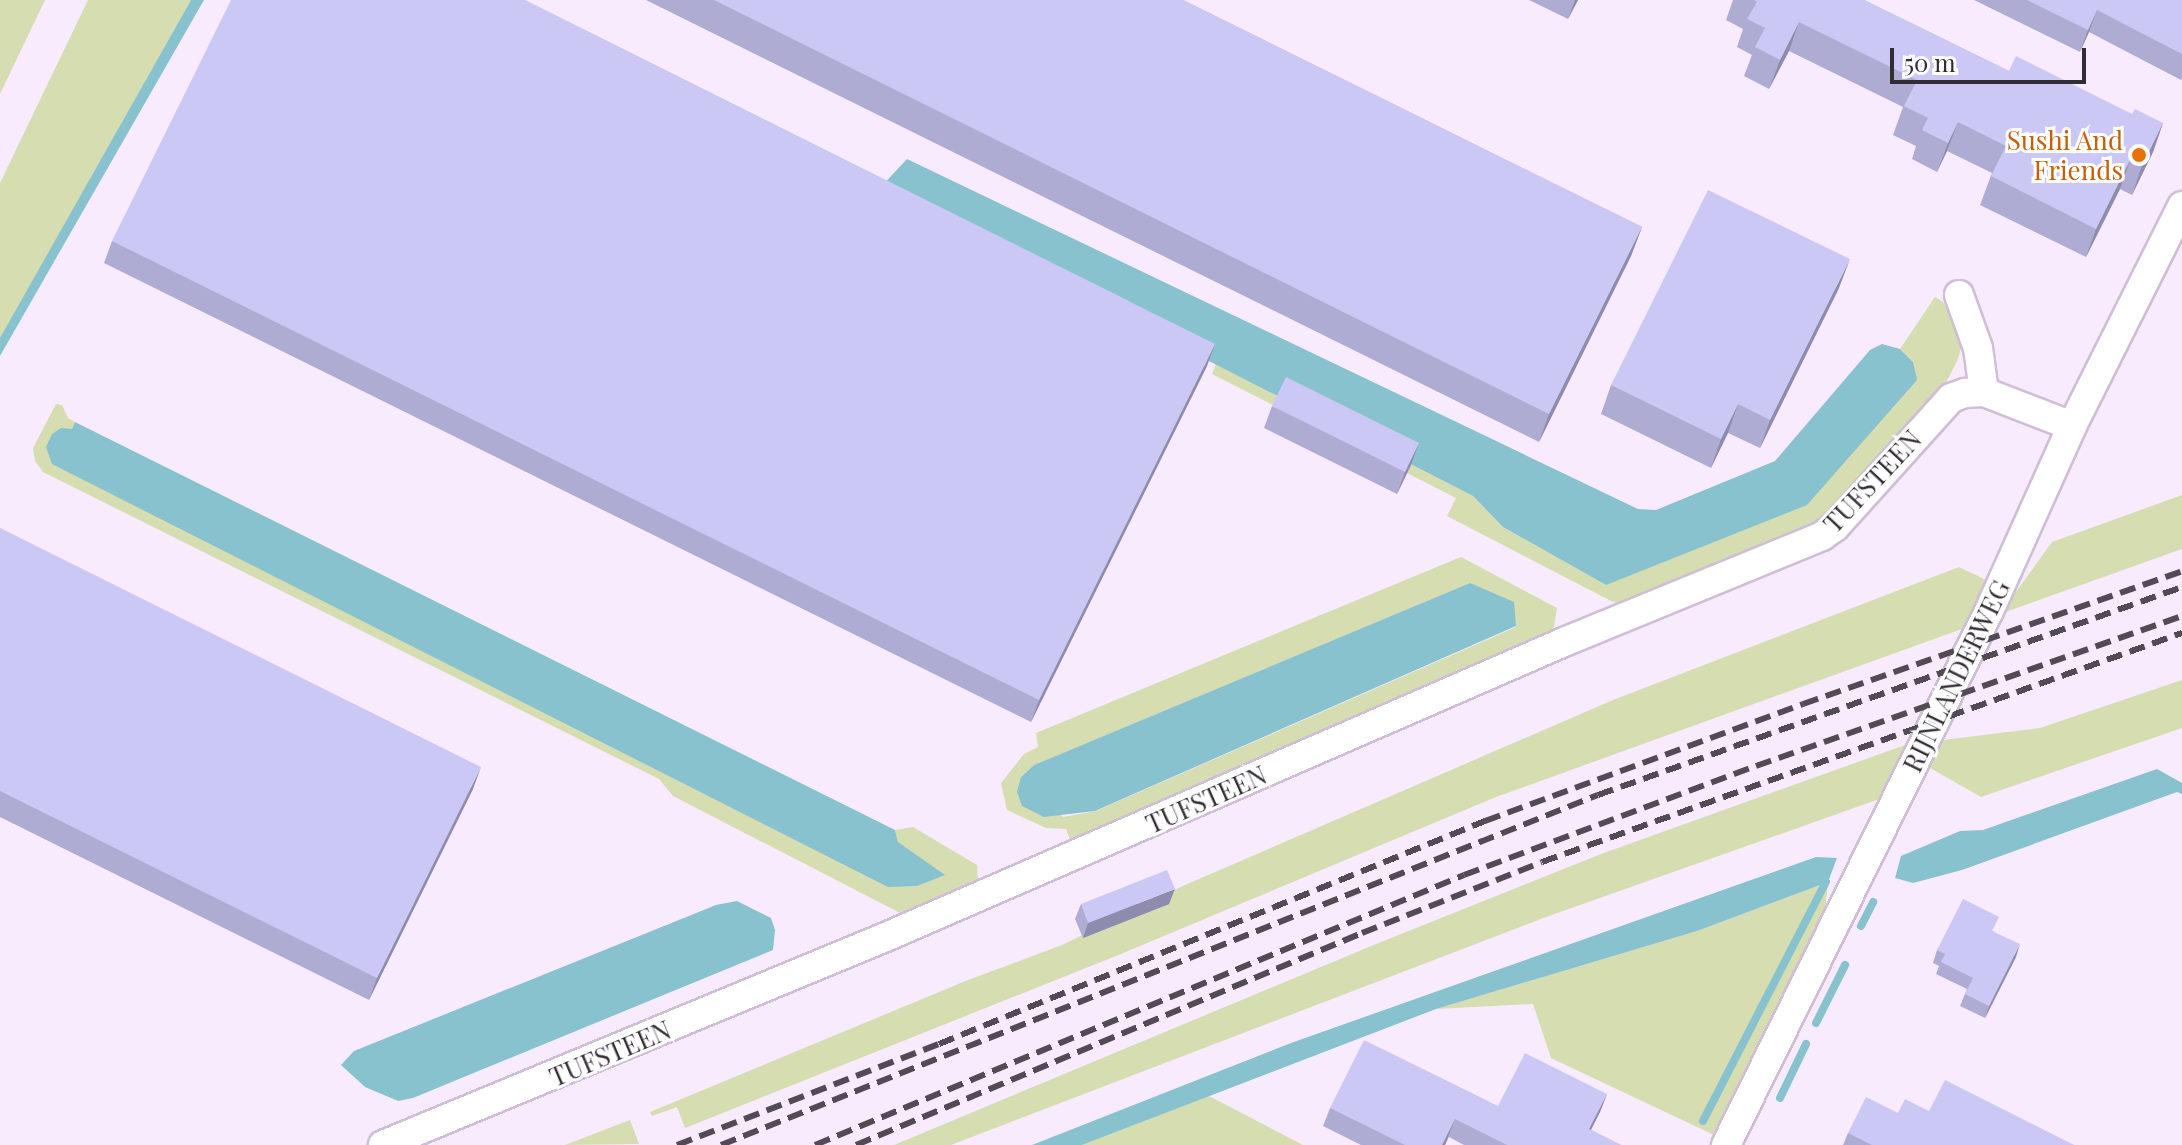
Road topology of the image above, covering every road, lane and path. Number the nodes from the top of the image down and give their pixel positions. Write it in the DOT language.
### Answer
graph roads {
  1 [pos="2182,206"];
  2 [pos="1959,295"];
  3 [pos="1984,392"];
  4 [pos="2072,426"];
  5 [pos="383,1145"];
  6 [pos="1726,1145"];
  1 -- 4 [label="street, RIJNLANDERWEG"];
  2 -- 3 [label="street"];
  3 -- 4 [label="street"];
  3 -- 5 [label="street, TUFSTEEN"];
  4 -- 6 [label="street, RIJNLANDERWEG"];
}
